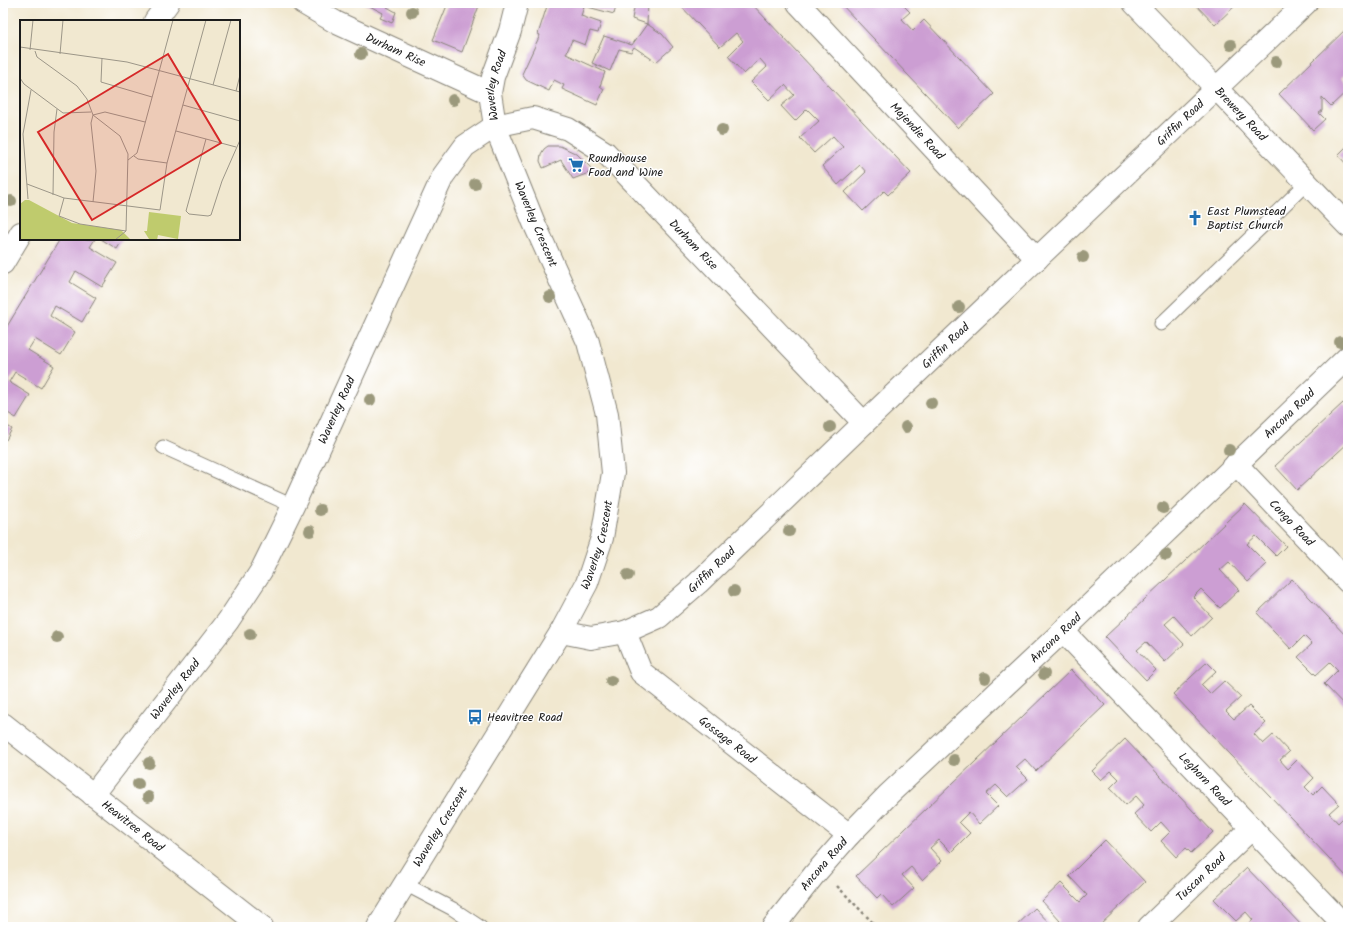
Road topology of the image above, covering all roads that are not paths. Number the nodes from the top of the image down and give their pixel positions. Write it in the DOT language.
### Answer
graph roads {
  1 [pos="168,3"];
  2 [pos="303,3"];
  3 [pos="517,3"];
  4 [pos="798,3"];
  5 [pos="1134,3"];
  6 [pos="1306,3"];
  7 [pos="155,20"];
  8 [pos="1216,88"];
  9 [pos="490,93"];
  10 [pos="495,126"];
  11 [pos="1307,183"];
  12 [pos="1348,226"];
  13 [pos="20,235"];
  14 [pos="1037,259"];
  15 [pos="3,263"];
  16 [pos="1161,324"];
  17 [pos="1348,357"];
  18 [pos="864,423"];
  19 [pos="163,447"];
  20 [pos="1236,464"];
  21 [pos="293,506"];
  22 [pos="1348,582"];
  23 [pos="1063,631"];
  24 [pos="561,632"];
  25 [pos="625,632"];
  26 [pos="3,724"];
  27 [pos="93,795"];
  28 [pos="1252,828"];
  29 [pos="849,835"];
  30 [pos="405,884"];
  31 [pos="262,927"];
  32 [pos="378,927"];
  33 [pos="480,927"];
  34 [pos="773,927"];
  35 [pos="1149,927"];
  36 [pos="1346,927"];
  1 -- 7 [label="street"];
  2 -- 9 [label="street, Durham Rise"];
  3 -- 9 [label="street, Waverley Road"];
  4 -- 14 [label="street, Majendie Road"];
  5 -- 8 [label="street, Brewery Road"];
  6 -- 8 [label="street, Griffin Road"];
  8 -- 11 [label="street, Brewery Road"];
  8 -- 14 [label="street, Griffin Road"];
  9 -- 10 [label="street, Waverley Road"];
  10 -- 18 [label="street, Durham Rise"];
  10 -- 21 [label="street, Waverley Road"];
  10 -- 24 [label="street, Waverley Crescent"];
  11 -- 12 [label="street, Brewery Road"];
  11 -- 16 [label="lane"];
  13 -- 15 [label="street"];
  14 -- 18 [label="street, Griffin Road"];
  17 -- 20 [label="street, Ancona Road"];
  18 -- 25 [label="street, Griffin Road"];
  19 -- 21 [label="lane"];
  20 -- 22 [label="street, Congo Road"];
  20 -- 23 [label="street, Ancona Road"];
  21 -- 27 [label="street, Waverley Road"];
  23 -- 28 [label="street, Leghorn Road"];
  23 -- 29 [label="street, Ancona Road"];
  24 -- 25 [label="street, Griffin Road"];
  24 -- 30 [label="street, Waverley Crescent"];
  25 -- 29 [label="street, Gossage Road"];
  26 -- 27 [label="street, Heavitree Road"];
  27 -- 31 [label="street, Heavitree Road"];
  28 -- 35 [label="street, Tuscan Road"];
  28 -- 36 [label="street, Leghorn Road"];
  29 -- 34 [label="street, Ancona Road"];
  30 -- 32 [label="street, Waverley Crescent"];
  30 -- 33 [label="lane"];
}
